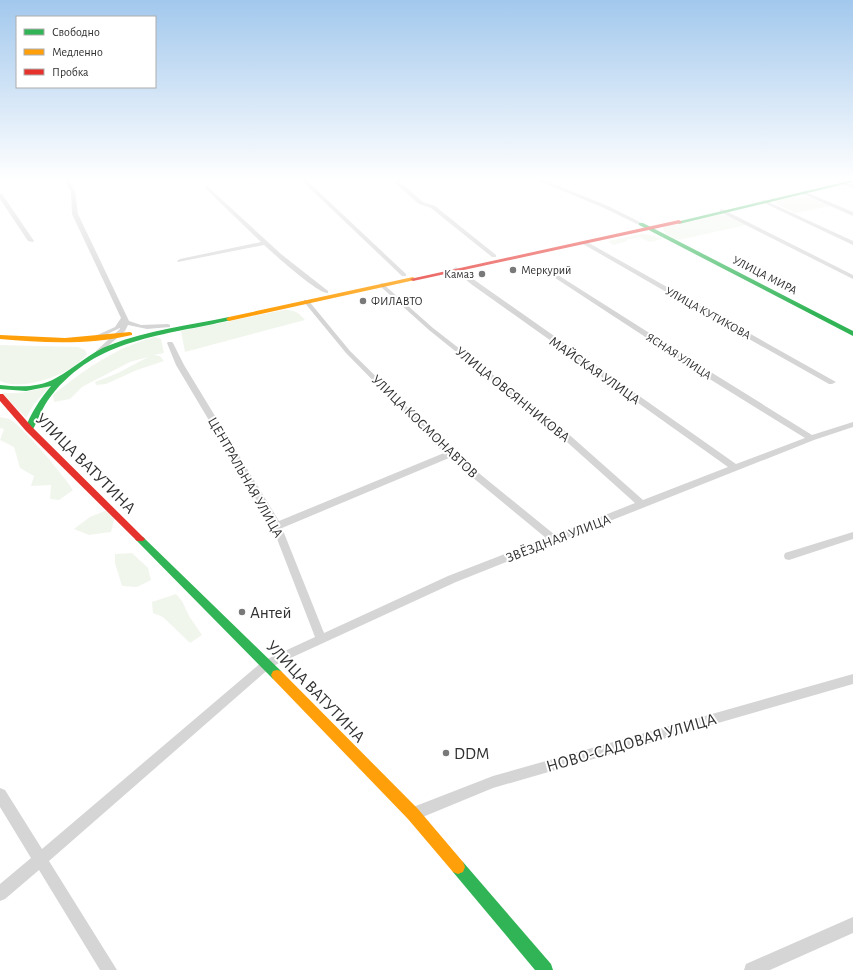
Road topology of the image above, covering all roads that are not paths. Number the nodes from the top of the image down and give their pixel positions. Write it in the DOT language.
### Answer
graph roads {
  1 [pos="19,223"];
  2 [pos="78,223"];
  3 [pos="244,223"];
  4 [pos="350,223"];
  5 [pos="453,223"];
  6 [pos="639,223"];
  7 [pos="657,223"];
  8 [pos="659,223"];
  9 [pos="746,223"];
  10 [pos="811,223"];
  11 [pos="645,226"];
  12 [pos="31,241"];
  13 [pos="265,243"];
  14 [pos="585,243"];
  15 [pos="853,243"];
  16 [pos="494,256"];
  17 [pos="180,262"];
  18 [pos="456,269"];
  19 [pos="548,271"];
  20 [pos="404,275"];
  21 [pos="853,277"];
  22 [pos="382,285"];
  23 [pos="326,292"];
  24 [pos="306,302"];
  25 [pos="125,320"];
  26 [pos="168,326"];
  27 [pos="853,334"];
  28 [pos="117,336"];
  29 [pos="94,338"];
  30 [pos="0,339"];
  31 [pos="64,340"];
  32 [pos="170,343"];
  33 [pos="95,354"];
  34 [pos="64,377"];
  35 [pos="832,382"];
  36 [pos="0,387"];
  37 [pos="0,396"];
  38 [pos="853,424"];
  39 [pos="29,429"];
  40 [pos="811,438"];
  41 [pos="450,454"];
  42 [pos="735,468"];
  43 [pos="644,505"];
  44 [pos="277,526"];
  45 [pos="853,535"];
  46 [pos="554,540"];
  47 [pos="789,556"];
  48 [pos="321,639"];
  49 [pos="267,664"];
  50 [pos="853,679"];
  51 [pos="0,795"];
  52 [pos="413,814"];
  53 [pos="40,860"];
  54 [pos="0,894"];
  55 [pos="853,924"];
  56 [pos="110,970"];
  57 [pos="545,970"];
  58 [pos="752,970"];
  1 -- 12 [label="street"];
  2 -- 25 [label="street"];
  3 -- 13 [label="street"];
  4 -- 20 [label="street"];
  5 -- 16 [label="street"];
  6 -- 11 [label="street, УЛИЦА МИРА"];
  7 -- 11 [label="main road"];
  8 -- 11 [label="main road"];
  9 -- 21 [label="street"];
  10 -- 15 [label="street"];
  11 -- 14 [label="main road"];
  11 -- 16 [label="main road"];
  11 -- 27 [label="main road, УЛИЦА МИРА"];
  13 -- 17 [label="street"];
  13 -- 23 [label="street"];
  14 -- 18 [label="main road"];
  14 -- 35 [label="street, УЛИЦА КУТИКОВА"];
  16 -- 20 [label="main road"];
  18 -- 22 [label="main road"];
  18 -- 42 [label="street, МАЙСКАЯ УЛИЦА"];
  19 -- 40 [label="street, ЯСНАЯ УЛИЦА"];
  20 -- 23 [label="main road"];
  22 -- 24 [label="main road"];
  22 -- 43 [label="street, УЛИЦА ОВСЯННИКОВА"];
  23 -- 26 [label="main road"];
  24 -- 33 [label="main road"];
  24 -- 41 [label="street, УЛИЦА КОСМОНАВТОВ"];
  25 -- 26 [label="street"];
  25 -- 28 [label="street"];
  25 -- 29 [label="street"];
  26 -- 28 [label="main road"];
  28 -- 29 [label="main road"];
  28 -- 33 [label="street"];
  29 -- 31 [label="main road"];
  30 -- 31 [label="main road"];
  31 -- 33 [label="main road"];
  32 -- 44 [label="street, ЦЕНТРАЛЬНАЯ УЛИЦА"];
  33 -- 34 [label="main road"];
  34 -- 36 [label="main road"];
  34 -- 39 [label="main road"];
  37 -- 39 [label="main road, УЛИЦА ВАТУТИНА"];
  38 -- 40 [label="street, ЗВЁЗДНАЯ УЛИЦА"];
  39 -- 49 [label="main road, УЛИЦА ВАТУТИНА"];
  40 -- 42 [label="street, ЗВЁЗДНАЯ УЛИЦА"];
  41 -- 44 [label="street"];
  41 -- 46 [label="street, УЛИЦА КОСМОНАВТОВ"];
  42 -- 43 [label="street, ЗВЁЗДНАЯ УЛИЦА"];
  43 -- 46 [label="street, ЗВЁЗДНАЯ УЛИЦА"];
  44 -- 48 [label="street, ЦЕНТРАЛЬНАЯ УЛИЦА"];
  45 -- 47 [label="street"];
  46 -- 48 [label="street, ЗВЁЗДНАЯ УЛИЦА"];
  48 -- 49 [label="street, ЗВЁЗДНАЯ УЛИЦА"];
  49 -- 52 [label="main road, УЛИЦА ВАТУТИНА"];
  49 -- 53 [label="street, ЗВЁЗДНАЯ УЛИЦА"];
  50 -- 52 [label="street, НОВО-САДОВАЯ УЛИЦА"];
  51 -- 53 [label="street"];
  52 -- 57 [label="main road, УЛИЦА ВАТУТИНА"];
  53 -- 54 [label="street, ЗВЁЗДНАЯ УЛИЦА"];
  53 -- 56 [label="street"];
  55 -- 58 [label="street"];
}
